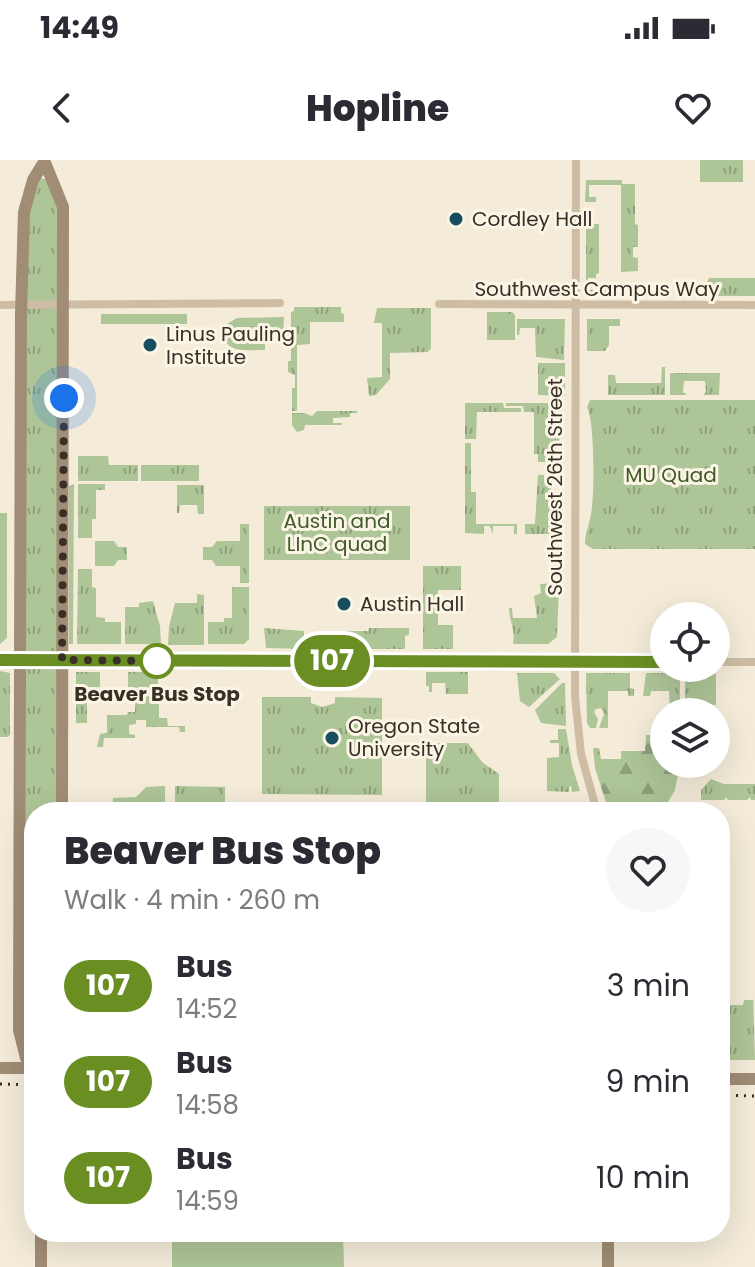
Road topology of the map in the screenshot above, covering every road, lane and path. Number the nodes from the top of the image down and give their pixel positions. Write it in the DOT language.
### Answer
graph roads {
  1 [pos="576,160"];
  2 [pos="44,161"];
  3 [pos="64,303"];
  4 [pos="280,303"];
  5 [pos="22,304"];
  6 [pos="439,304"];
  7 [pos="0,305"];
  8 [pos="575,305"];
  9 [pos="755,305"];
  10 [pos="0,660"];
  11 [pos="20,660"];
  12 [pos="62,660"];
  13 [pos="574,661"];
  14 [pos="650,662"];
  15 [pos="730,662"];
  16 [pos="755,662"];
  17 [pos="62,802"];
  18 [pos="594,802"];
  19 [pos="24,1050"];
  20 [pos="24,1067"];
  21 [pos="0,1068"];
  22 [pos="730,1079"];
  23 [pos="755,1079"];
  24 [pos="41,1242"];
  25 [pos="608,1242"];
  26 [pos="41,1267"];
  27 [pos="608,1267"];
  1 -- 8 [label="street, Southwest 26th Street"];
  2 -- 3 [label="street"];
  2 -- 5 [label="street"];
  3 -- 4 [label="street"];
  3 -- 5 [label="street"];
  3 -- 12 [label="street"];
  5 -- 7 [label="street"];
  5 -- 11 [label="street"];
  6 -- 8 [label="street, Southwest Campus Way"];
  8 -- 9 [label="street, Southwest Campus Way"];
  8 -- 13 [label="street, Southwest 26th Street"];
  10 -- 11 [label="street"];
  11 -- 12 [label="street"];
  11 -- 19 [label="street"];
  12 -- 13 [label="street"];
  12 -- 17 [label="street"];
  13 -- 14 [label="street"];
  13 -- 18 [label="street, Southwest 26th Street"];
  15 -- 16 [label="street"];
  20 -- 21 [label="street"];
  22 -- 23 [label="street"];
  24 -- 26 [label="street"];
  25 -- 27 [label="street"];
}
